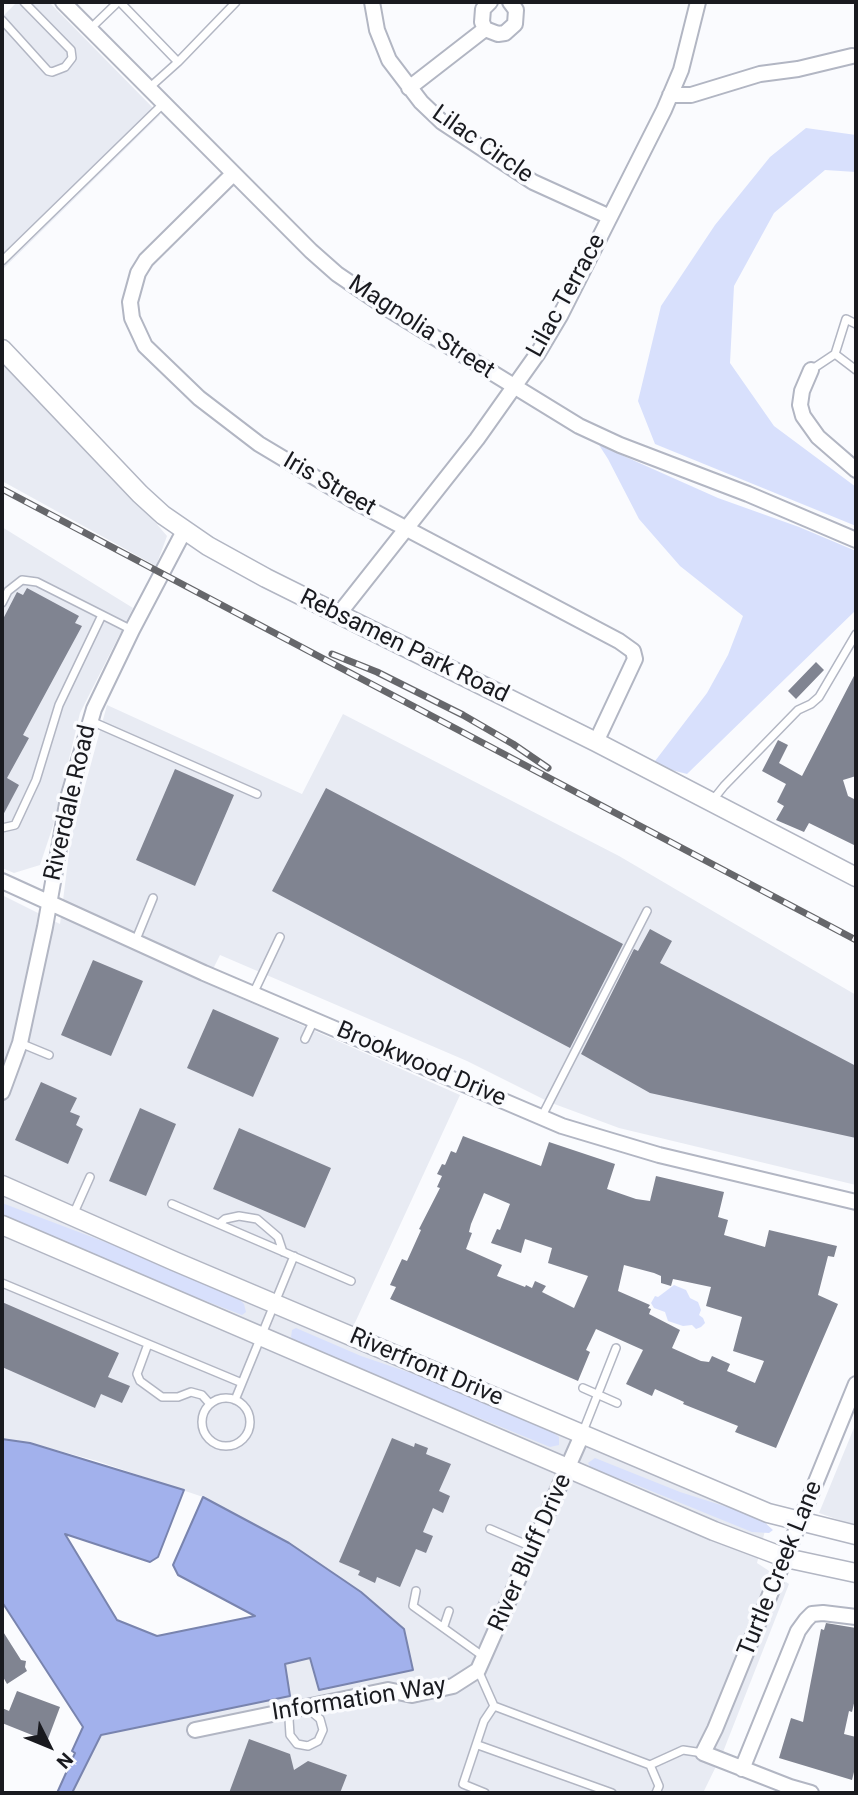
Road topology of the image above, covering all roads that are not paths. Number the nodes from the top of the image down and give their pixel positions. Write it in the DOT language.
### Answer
graph roads {
  1 [pos="24,2"];
  2 [pos="63,2"];
  3 [pos="119,2"];
  4 [pos="236,2"];
  5 [pos="372,2"];
  6 [pos="490,2"];
  7 [pos="510,2"];
  8 [pos="698,2"];
  9 [pos="2,20"];
  10 [pos="90,29"];
  11 [pos="485,29"];
  12 [pos="852,56"];
  13 [pos="178,62"];
  14 [pos="149,88"];
  15 [pos="409,88"];
  16 [pos="670,95"];
  17 [pos="164,103"];
  18 [pos="233,174"];
  19 [pos="610,217"];
  20 [pos="3,257"];
  21 [pos="856,324"];
  22 [pos="2,349"];
  23 [pos="835,354"];
  24 [pos="811,370"];
  25 [pos="856,370"];
  26 [pos="514,388"];
  27 [pos="856,470"];
  28 [pos="406,528"];
  29 [pos="184,531"];
  30 [pos="856,540"];
  31 [pos="2,603"];
  32 [pos="102,615"];
  33 [pos="338,615"];
  34 [pos="132,630"];
  35 [pos="856,634"];
  36 [pos="90,721"];
  37 [pos="596,742"];
  38 [pos="257,794"];
  39 [pos="711,803"];
  40 [pos="2,828"];
  41 [pos="856,877"];
  42 [pos="2,881"];
  43 [pos="153,898"];
  44 [pos="48,902"];
  45 [pos="647,911"];
  46 [pos="280,937"];
  47 [pos="135,942"];
  48 [pos="253,994"];
  49 [pos="314,1020"];
  50 [pos="305,1039"];
  51 [pos="20,1043"];
  52 [pos="49,1055"];
  53 [pos="3,1087"];
  54 [pos="541,1118"];
  55 [pos="90,1177"];
  56 [pos="2,1185"];
  57 [pos="856,1202"];
  58 [pos="172,1204"];
  59 [pos="73,1216"];
  60 [pos="219,1224"];
  61 [pos="2,1225"];
  62 [pos="283,1252"];
  63 [pos="294,1256"];
  64 [pos="351,1281"];
  65 [pos="2,1283"];
  66 [pos="275,1303"];
  67 [pos="261,1337"];
  68 [pos="148,1344"];
  69 [pos="616,1348"];
  70 [pos="242,1383"];
  71 [pos="856,1384"];
  72 [pos="583,1388"];
  73 [pos="597,1394"];
  74 [pos="235,1400"];
  75 [pos="617,1403"];
  76 [pos="210,1404"];
  77 [pos="582,1435"];
  78 [pos="568,1469"];
  79 [pos="800,1523"];
  80 [pos="490,1529"];
  81 [pos="856,1535"];
  82 [pos="533,1548"];
  83 [pos="786,1558"];
  84 [pos="856,1573"];
  85 [pos="416,1591"];
  86 [pos="449,1611"];
  87 [pos="856,1616"];
  88 [pos="444,1626"];
  89 [pos="481,1664"];
  90 [pos="494,1706"];
  91 [pos="300,1709"];
  92 [pos="195,1730"];
  93 [pos="478,1745"];
  94 [pos="703,1753"];
  95 [pos="650,1765"];
  96 [pos="742,1769"];
  97 [pos="789,1790"];
  98 [pos="485,1793"];
  99 [pos="612,1793"];
  100 [pos="656,1793"];
  101 [pos="811,1793"];
  1 -- 9 [label="lane"];
  2 -- 10 [label="street, Magnolia Street"];
  3 -- 10 [label="lane"];
  3 -- 13 [label="lane"];
  4 -- 13 [label="lane"];
  5 -- 15 [label="street, Lilac Circle"];
  6 -- 11 [label="street"];
  7 -- 11 [label="street"];
  8 -- 16 [label="street, Lilac Terrace"];
  10 -- 14 [label="street, Magnolia Street"];
  11 -- 15 [label="street"];
  12 -- 16 [label="street"];
  13 -- 14 [label="lane"];
  14 -- 17 [label="street, Magnolia Street"];
  15 -- 19 [label="street, Lilac Circle"];
  16 -- 19 [label="street, Lilac Terrace"];
  17 -- 18 [label="street, Magnolia Street"];
  17 -- 20 [label="lane"];
  18 -- 26 [label="street, Magnolia Street"];
  18 -- 28 [label="street, Iris Street"];
  19 -- 26 [label="street, Lilac Terrace"];
  21 -- 23 [label="lane"];
  22 -- 29 [label="street, Rebsamen Park Road"];
  23 -- 24 [label="lane"];
  23 -- 25 [label="lane"];
  24 -- 27 [label="street"];
  26 -- 28 [label="street, Lilac Terrace"];
  26 -- 30 [label="street, Magnolia Street"];
  28 -- 33 [label="street, Lilac Terrace"];
  28 -- 37 [label="street, Iris Street"];
  29 -- 33 [label="street, Rebsamen Park Road"];
  29 -- 34 [label="street, Riverdale Road"];
  31 -- 32 [label="lane"];
  32 -- 34 [label="lane"];
  32 -- 40 [label="lane"];
  33 -- 37 [label="street, Rebsamen Park Road"];
  34 -- 36 [label="street, Riverdale Road"];
  35 -- 39 [label="lane"];
  36 -- 38 [label="lane"];
  36 -- 44 [label="street, Riverdale Road"];
  37 -- 39 [label="street, Rebsamen Park Road"];
  39 -- 41 [label="street, Rebsamen Park Road"];
  42 -- 44 [label="street, Brookwood Drive"];
  43 -- 47 [label="lane"];
  44 -- 47 [label="street, Brookwood Drive"];
  44 -- 51 [label="street, Riverdale Road"];
  45 -- 54 [label="lane"];
  46 -- 48 [label="lane"];
  47 -- 48 [label="street, Brookwood Drive"];
  48 -- 49 [label="street, Brookwood Drive"];
  49 -- 50 [label="lane"];
  49 -- 54 [label="street, Brookwood Drive"];
  51 -- 52 [label="lane"];
  51 -- 53 [label="street, Riverdale Road"];
  54 -- 57 [label="street, Brookwood Drive"];
  55 -- 59 [label="lane"];
  56 -- 59 [label="street, Riverfront Drive"];
  58 -- 60 [label="lane"];
  59 -- 66 [label="street, Riverfront Drive"];
  60 -- 62 [label="lane"];
  60 -- 62 [label="lane"];
  61 -- 67 [label="street, Riverfront Drive"];
  62 -- 63 [label="lane"];
  63 -- 64 [label="lane"];
  63 -- 66 [label="lane"];
  65 -- 68 [label="lane"];
  66 -- 67 [label="lane"];
  66 -- 77 [label="street, Riverfront Drive"];
  67 -- 70 [label="lane"];
  67 -- 78 [label="street, Riverfront Drive"];
  68 -- 70 [label="lane"];
  68 -- 76 [label="lane"];
  69 -- 73 [label="lane"];
  70 -- 74 [label="lane"];
  71 -- 79 [label="street, Turtle Creek Lane"];
  72 -- 73 [label="lane"];
  73 -- 75 [label="lane"];
  73 -- 77 [label="lane"];
  74 -- 76 [label="lane"];
  74 -- 76 [label="lane"];
  77 -- 78 [label="street, River Bluff Drive"];
  77 -- 79 [label="street, Riverfront Drive"];
  78 -- 82 [label="street, River Bluff Drive"];
  78 -- 83 [label="street, Riverfront Drive"];
  79 -- 81 [label="street, Riverfront Drive"];
  79 -- 83 [label="street, Turtle Creek Lane"];
  80 -- 82 [label="lane"];
  82 -- 89 [label="street, River Bluff Drive"];
  83 -- 84 [label="street, Riverfront Drive"];
  83 -- 94 [label="street, Turtle Creek Lane"];
  85 -- 88 [label="lane"];
  86 -- 88 [label="lane"];
  87 -- 96 [label="street"];
  88 -- 89 [label="lane"];
  89 -- 90 [label="lane"];
  89 -- 91 [label="street, Information Way"];
  90 -- 93 [label="lane"];
  90 -- 95 [label="lane"];
  91 -- 91 [label="lane"];
  91 -- 92 [label="street, Information Way"];
  93 -- 98 [label="lane"];
  93 -- 99 [label="lane"];
  94 -- 95 [label="lane"];
  94 -- 96 [label="street"];
  95 -- 100 [label="lane"];
  96 -- 97 [label="street"];
  97 -- 101 [label="street"];
}
